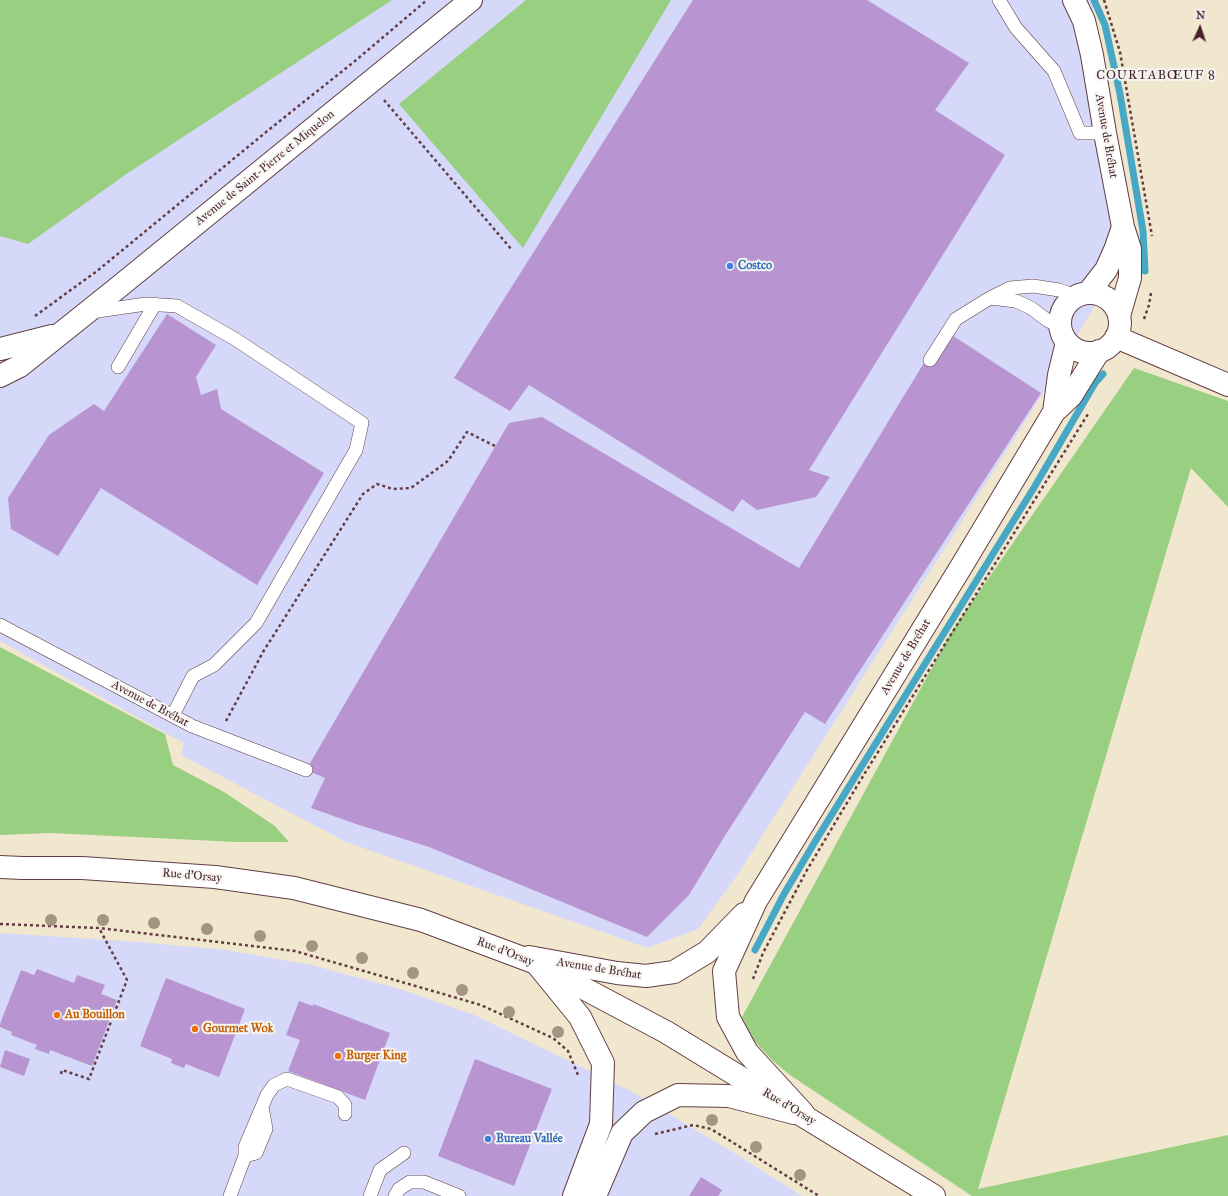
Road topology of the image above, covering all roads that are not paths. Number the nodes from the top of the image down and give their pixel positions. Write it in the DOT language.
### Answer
graph roads {
  1 [pos="471,0"];
  2 [pos="999,0"];
  3 [pos="1074,0"];
  4 [pos="1105,133"];
  5 [pos="1123,227"];
  6 [pos="1082,294"];
  7 [pos="990,298"];
  8 [pos="155,304"];
  9 [pos="86,313"];
  10 [pos="1119,316"];
  11 [pos="59,334"];
  12 [pos="1064,335"];
  13 [pos="1116,337"];
  14 [pos="0,349"];
  15 [pos="1099,351"];
  16 [pos="930,360"];
  17 [pos="118,367"];
  18 [pos="0,376"];
  19 [pos="1228,385"];
  20 [pos="1054,412"];
  21 [pos="0,625"];
  22 [pos="173,716"];
  23 [pos="306,770"];
  24 [pos="0,867"];
  25 [pos="22,868"];
  26 [pos="0,873"];
  27 [pos="756,902"];
  28 [pos="510,953"];
  29 [pos="536,963"];
  30 [pos="345,1114"];
  31 [pos="806,1117"];
  32 [pos="404,1153"];
  33 [pos="230,1196"];
  34 [pos="370,1196"];
  35 [pos="395,1196"];
  36 [pos="459,1196"];
  37 [pos="574,1196"];
  38 [pos="595,1196"];
  39 [pos="934,1196"];
  1 -- 9 [label="street, Avenue de Saint-Pierre et Miquelon"];
  2 -- 4 [label="lane"];
  3 -- 4 [label="street, Avenue de Bréhat"];
  4 -- 5 [label="street, Avenue de Bréhat"];
  5 -- 6 [label="street"];
  5 -- 10 [label="street, Avenue de Bréhat"];
  6 -- 7 [label="lane"];
  6 -- 10 [label="street"];
  6 -- 12 [label="street"];
  7 -- 12 [label="lane"];
  7 -- 16 [label="lane"];
  8 -- 9 [label="lane"];
  8 -- 17 [label="lane"];
  8 -- 22 [label="lane"];
  9 -- 11 [label="street, Avenue de Saint-Pierre et Miquelon"];
  10 -- 13 [label="street"];
  11 -- 14 [label="street, Avenue de Saint-Pierre et Miquelon"];
  11 -- 18 [label="street, Avenue de Saint-Pierre et Miquelon"];
  12 -- 15 [label="street"];
  12 -- 20 [label="street, Avenue de Bréhat"];
  13 -- 15 [label="street"];
  13 -- 19 [label="street"];
  15 -- 20 [label="street, Avenue de Bréhat"];
  20 -- 27 [label="street, Avenue de Bréhat"];
  21 -- 22 [label="lane, Avenue de Bréhat"];
  22 -- 23 [label="lane, Avenue de Bréhat"];
  24 -- 25 [label="street, Rue d'Orsay"];
  25 -- 26 [label="street, Rue d'Orsay"];
  25 -- 28 [label="street, Rue d'Orsay"];
  27 -- 28 [label="street, Avenue de Bréhat"];
  27 -- 31 [label="street, Avenue de Bréhat"];
  28 -- 29 [label="street, Rue d'Orsay"];
  29 -- 31 [label="street, Rue d'Orsay"];
  29 -- 37 [label="street"];
  30 -- 33 [label="lane"];
  31 -- 38 [label="street"];
  31 -- 39 [label="street, Rue d'Orsay"];
  32 -- 34 [label="lane"];
  35 -- 36 [label="lane"];
}
